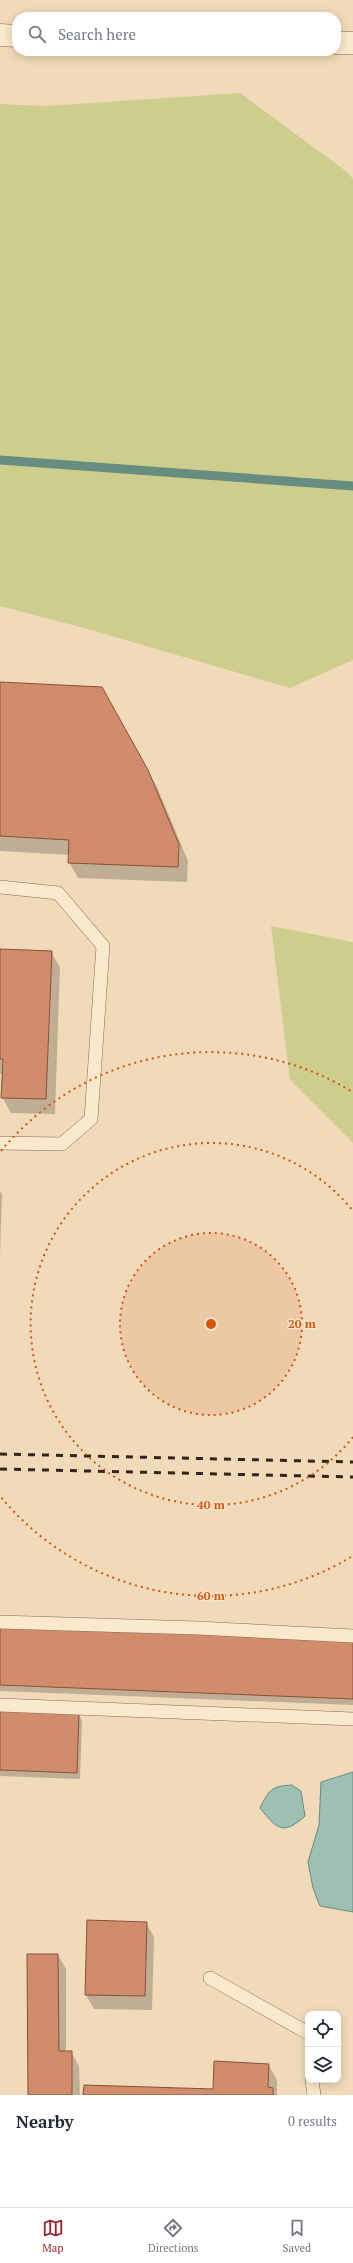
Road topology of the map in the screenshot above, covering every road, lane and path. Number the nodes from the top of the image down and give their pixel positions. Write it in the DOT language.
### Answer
graph roads {
  1 [pos="0,35"];
  2 [pos="12,36"];
  3 [pos="341,43"];
  4 [pos="353,44"];
  5 [pos="0,887"];
  6 [pos="0,1143"];
  7 [pos="0,1622"];
  8 [pos="353,1636"];
  9 [pos="0,1705"];
  10 [pos="353,1720"];
  11 [pos="210,1978"];
  12 [pos="305,2031"];
  13 [pos="312,2083"];
  14 [pos="314,2095"];
  1 -- 2 [label="street"];
  3 -- 4 [label="street"];
  5 -- 6 [label="lane"];
  7 -- 8 [label="lane"];
  9 -- 10 [label="lane"];
  11 -- 12 [label="lane"];
  13 -- 14 [label="lane"];
}
